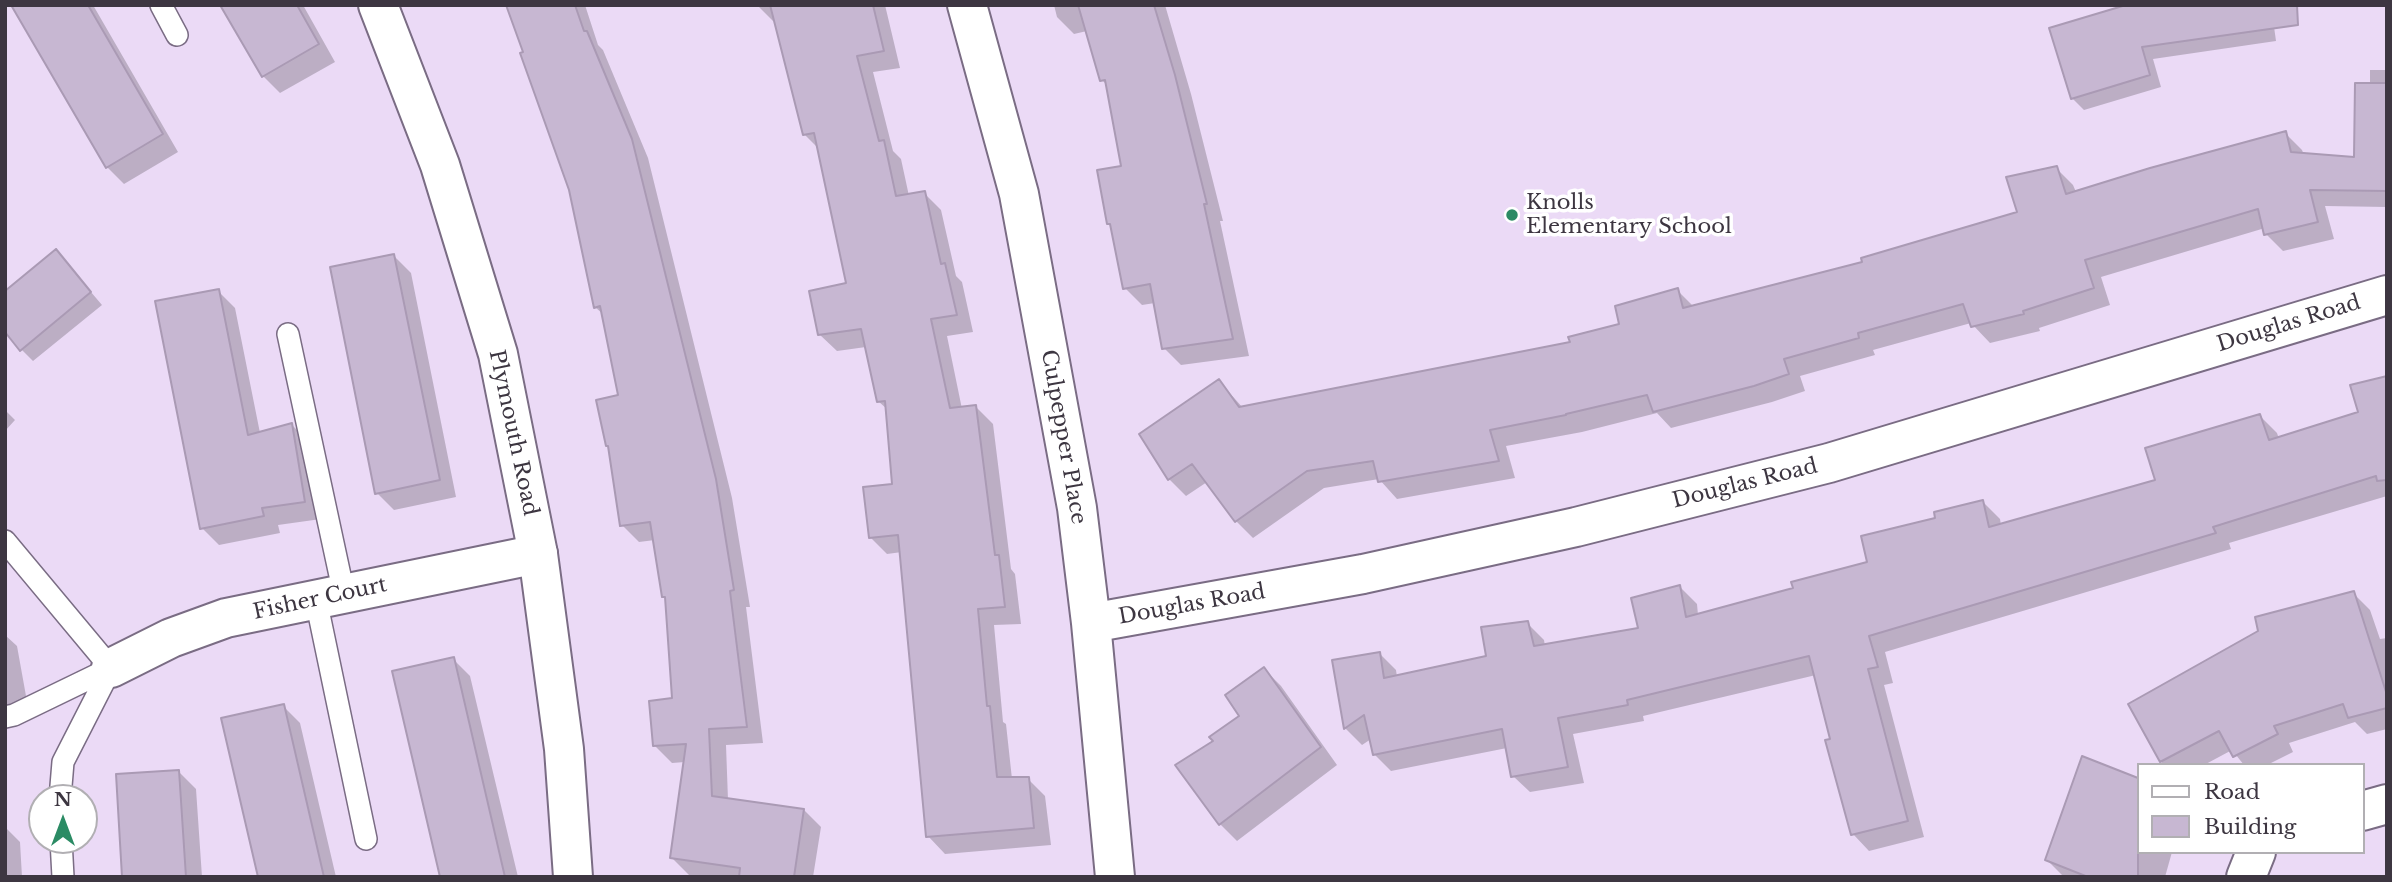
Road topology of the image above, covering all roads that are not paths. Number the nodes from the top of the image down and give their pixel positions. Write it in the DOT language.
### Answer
graph roads {
  1 [pos="161,5"];
  2 [pos="378,5"];
  3 [pos="967,5"];
  4 [pos="177,35"];
  5 [pos="2387,295"];
  6 [pos="288,334"];
  7 [pos="5,541"];
  8 [pos="538,554"];
  9 [pos="330,597"];
  10 [pos="1091,623"];
  11 [pos="111,668"];
  12 [pos="5,717"];
  13 [pos="61,784"];
  14 [pos="2387,804"];
  15 [pos="2364,810"];
  16 [pos="366,839"];
  17 [pos="62,854"];
  18 [pos="2255,854"];
  19 [pos="63,877"];
  20 [pos="573,877"];
  21 [pos="1115,877"];
  22 [pos="2246,877"];
  1 -- 4 [label="lane"];
  2 -- 8 [label="street, Plymouth Road"];
  3 -- 10 [label="street, Culpepper Place"];
  5 -- 10 [label="street, Douglas Road"];
  6 -- 9 [label="lane"];
  7 -- 11 [label="lane"];
  8 -- 9 [label="street, Fisher Court"];
  8 -- 20 [label="street, Plymouth Road"];
  9 -- 11 [label="street, Fisher Court"];
  9 -- 16 [label="lane"];
  10 -- 21 [label="street, Culpepper Place"];
  11 -- 12 [label="lane"];
  11 -- 13 [label="lane"];
  14 -- 15 [label="street"];
  17 -- 19 [label="lane"];
  18 -- 22 [label="street"];
}
